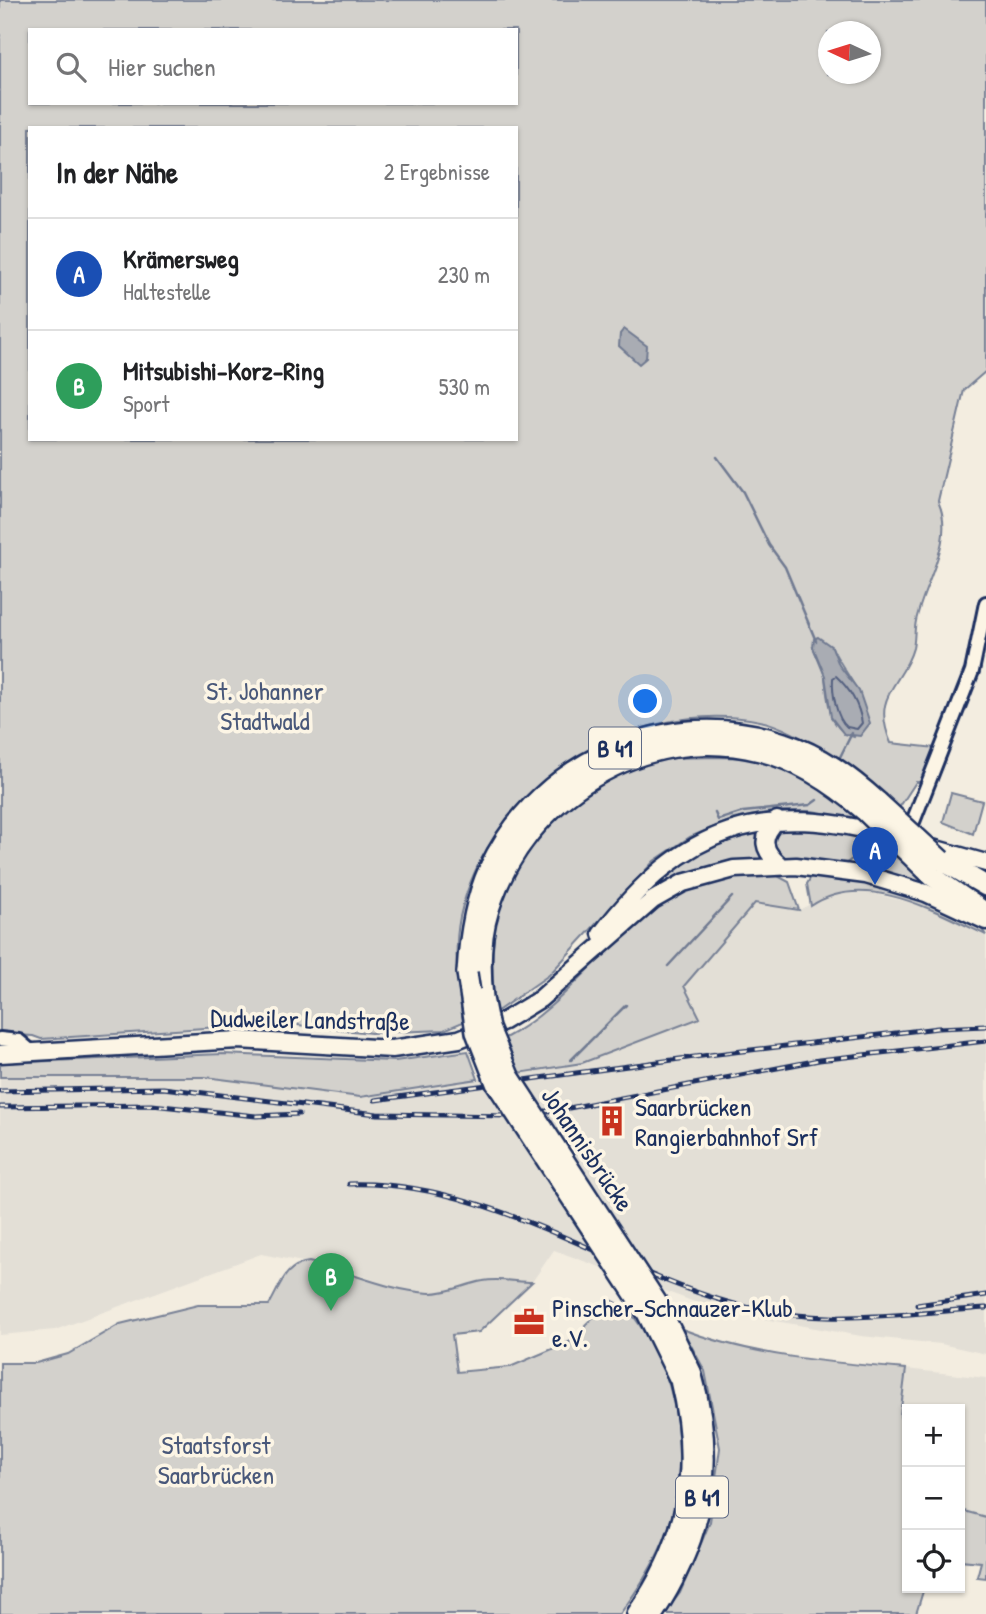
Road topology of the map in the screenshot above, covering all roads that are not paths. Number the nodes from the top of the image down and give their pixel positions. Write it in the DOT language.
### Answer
graph roads {
  1 [pos="986,603"];
  2 [pos="872,806"];
  3 [pos="777,820"];
  4 [pos="906,841"];
  5 [pos="986,863"];
  6 [pos="781,866"];
  7 [pos="936,868"];
  8 [pos="986,886"];
  9 [pos="986,913"];
  10 [pos="986,921"];
  11 [pos="582,962"];
  12 [pos="0,1039"];
  13 [pos="32,1052"];
  14 [pos="0,1054"];
  15 [pos="685,1376"];
  16 [pos="637,1614"];
  17 [pos="653,1614"];
  1 -- 4 [label="street"];
  2 -- 7 [label="highway, B 41, bridge"];
  2 -- 15 [label="highway, Johannisbrücke / B 41, bridge"];
  2 -- 15 [label="highway, Johannisbrücke / B 41, bridge"];
  3 -- 4 [label="main road, Dudweiler Landstraße"];
  3 -- 6 [label="main road"];
  3 -- 11 [label="main road, Dudweiler Landstraße"];
  4 -- 5 [label="main road, Dudweiler Landstraße"];
  6 -- 10 [label="main road, Dudweiler Landstraße"];
  6 -- 11 [label="main road, Dudweiler Landstraße"];
  7 -- 8 [label="highway, B 41"];
  7 -- 9 [label="highway, B 41"];
  11 -- 13 [label="main road, Dudweiler Landstraße"];
  12 -- 13 [label="street"];
  13 -- 14 [label="main road, Dudweiler Landstraße"];
  15 -- 16 [label="highway, B 41"];
  15 -- 17 [label="highway, B 41"];
}
